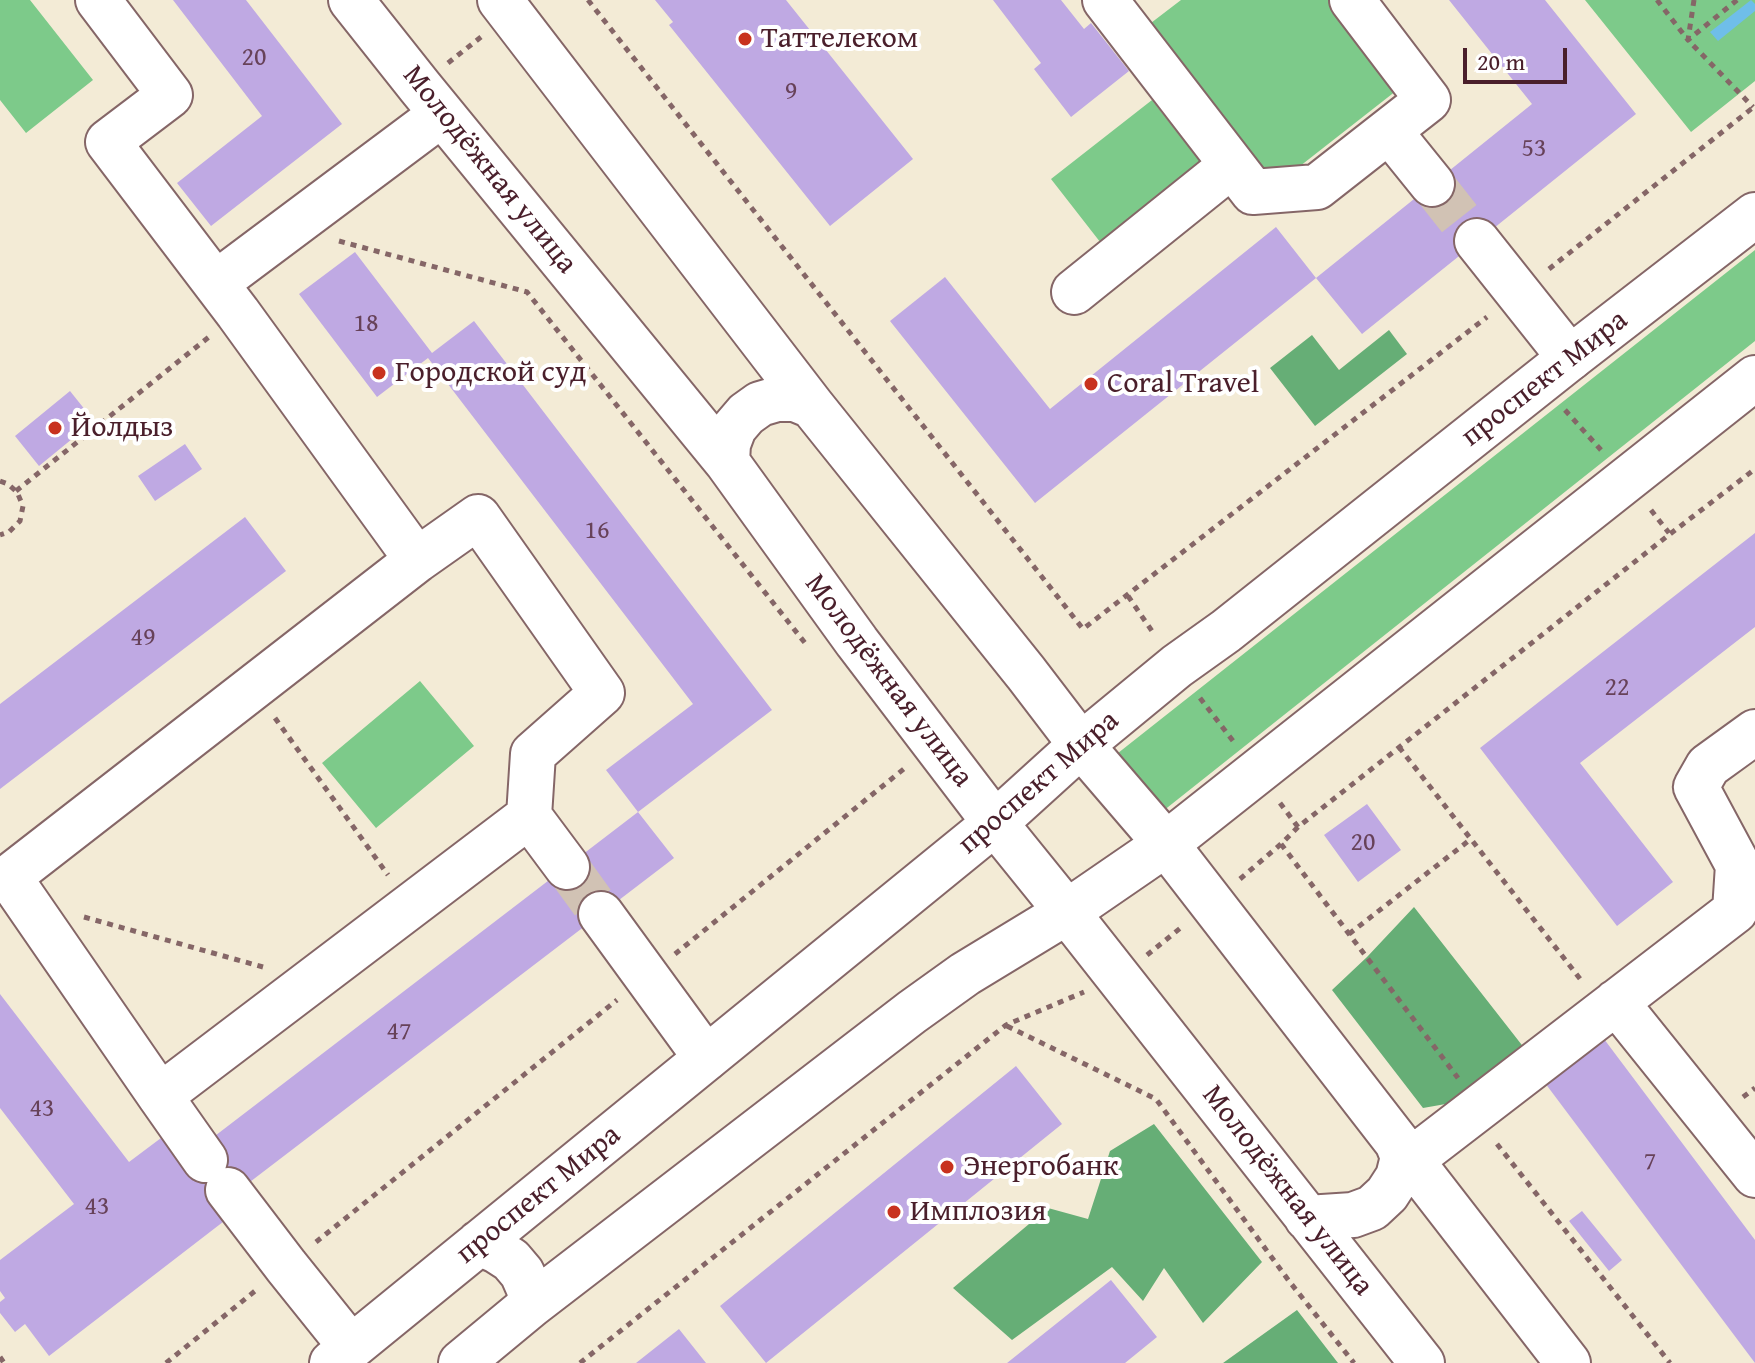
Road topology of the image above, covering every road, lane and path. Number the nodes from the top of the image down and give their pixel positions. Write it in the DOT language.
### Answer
graph roads {
  1 [pos="98,0"];
  2 [pos="351,0"];
  3 [pos="588,0"];
  4 [pos="1105,0"];
  5 [pos="1352,0"];
  6 [pos="1657,0"];
  7 [pos="1694,0"];
  8 [pos="1737,0"];
  9 [pos="506,6"];
  10 [pos="1688,40"];
  11 [pos="431,100"];
  12 [pos="1754,106"];
  13 [pos="1390,132"];
  14 [pos="1232,165"];
  15 [pos="1432,184"];
  16 [pos="1755,215"];
  17 [pos="328,238"];
  18 [pos="1477,241"];
  19 [pos="216,283"];
  20 [pos="1074,292"];
  21 [pos="1508,310"];
  22 [pos="1555,370"];
  23 [pos="1755,378"];
  24 [pos="812,406"];
  25 [pos="727,462"];
  26 [pos="1755,469"];
  27 [pos="1626,479"];
  28 [pos="0,481"];
  29 [pos="1670,534"];
  30 [pos="0,535"];
  31 [pos="417,560"];
  32 [pos="1128,596"];
  33 [pos="808,646"];
  34 [pos="1177,666"];
  35 [pos="253,688"];
  36 [pos="1755,732"];
  37 [pos="1081,745"];
  38 [pos="1399,747"];
  39 [pos="895,756"];
  40 [pos="1257,773"];
  41 [pos="529,816"];
  42 [pos="995,823"];
  43 [pos="1298,827"];
  44 [pos="1471,839"];
  45 [pos="1166,844"];
  46 [pos="567,867"];
  47 [pos="25,900"];
  48 [pos="1211,903"];
  49 [pos="410,906"];
  50 [pos="1067,912"];
  51 [pos="601,914"];
  52 [pos="1349,934"];
  53 [pos="646,977"];
  54 [pos="1119,978"];
  55 [pos="311,981"];
  56 [pos="1611,1006"];
  57 [pos="1006,1025"];
  58 [pos="706,1058"];
  59 [pos="160,1096"];
  60 [pos="1404,1151"];
  61 [pos="1755,1175"];
  62 [pos="1307,1218"];
  63 [pos="479,1243"];
  64 [pos="286,1266"];
  65 [pos="531,1305"];
  66 [pos="342,1355"];
  67 [pos="0,1357"];
  68 [pos="4,1363"];
  69 [pos="166,1363"];
  70 [pos="461,1363"];
  71 [pos="580,1363"];
  72 [pos="1354,1363"];
  73 [pos="1422,1363"];
  74 [pos="1568,1363"];
  1 -- 19 [label="street"];
  2 -- 11 [label="street, Молодёжная улица"];
  3 -- 32 [label="path"];
  4 -- 14 [label="street"];
  5 -- 13 [label="street"];
  6 -- 10 [label="path"];
  7 -- 10 [label="path"];
  8 -- 10 [label="path"];
  9 -- 11 [label="path"];
  9 -- 24 [label="street"];
  10 -- 12 [label="path"];
  11 -- 19 [label="street"];
  11 -- 25 [label="street, Молодёжная улица"];
  12 -- 21 [label="path"];
  13 -- 14 [label="street"];
  13 -- 15 [label="street"];
  14 -- 20 [label="street"];
  16 -- 22 [label="street, проспект Мира"];
  17 -- 33 [label="path"];
  18 -- 21 [label="street"];
  19 -- 31 [label="street"];
  21 -- 22 [label="street"];
  21 -- 32 [label="path"];
  22 -- 27 [label="path"];
  22 -- 34 [label="street, проспект Мира"];
  23 -- 27 [label="street"];
  24 -- 25 [label="street"];
  24 -- 37 [label="street"];
  25 -- 42 [label="street, Молодёжная улица"];
  26 -- 29 [label="path"];
  27 -- 29 [label="path"];
  27 -- 40 [label="street"];
  28 -- 30 [label="path"];
  29 -- 38 [label="path"];
  31 -- 35 [label="street"];
  31 -- 41 [label="street"];
  32 -- 34 [label="path"];
  34 -- 37 [label="street, проспект Мира"];
  34 -- 40 [label="path"];
  35 -- 47 [label="street"];
  35 -- 49 [label="path"];
  36 -- 56 [label="street"];
  37 -- 42 [label="street, проспект Мира"];
  37 -- 45 [label="street"];
  38 -- 43 [label="path"];
  38 -- 44 [label="path"];
  39 -- 53 [label="path"];
  40 -- 43 [label="path"];
  40 -- 45 [label="street"];
  41 -- 46 [label="street"];
  41 -- 49 [label="street"];
  42 -- 50 [label="street, Молодёжная улица"];
  42 -- 58 [label="street, проспект Мира"];
  43 -- 48 [label="path"];
  44 -- 52 [label="path"];
  44 -- 56 [label="path"];
  45 -- 48 [label="street"];
  45 -- 50 [label="street"];
  47 -- 55 [label="path"];
  47 -- 59 [label="street"];
  48 -- 54 [label="path"];
  48 -- 60 [label="street"];
  49 -- 55 [label="street"];
  50 -- 54 [label="street, Молодёжная улица"];
  50 -- 65 [label="street"];
  51 -- 53 [label="street"];
  53 -- 58 [label="street"];
  53 -- 64 [label="path"];
  54 -- 57 [label="path"];
  54 -- 62 [label="street, Молодёжная улица"];
  55 -- 59 [label="street"];
  56 -- 60 [label="street"];
  56 -- 61 [label="street"];
  57 -- 71 [label="path"];
  57 -- 72 [label="path"];
  58 -- 63 [label="street, проспект Мира"];
  59 -- 64 [label="street"];
  60 -- 62 [label="street"];
  60 -- 74 [label="street"];
  62 -- 73 [label="street, Молодёжная улица"];
  63 -- 65 [label="street"];
  63 -- 66 [label="street, проспект Мира"];
  64 -- 66 [label="street"];
  64 -- 69 [label="path"];
  65 -- 70 [label="street"];
  67 -- 68 [label="path"];
}
